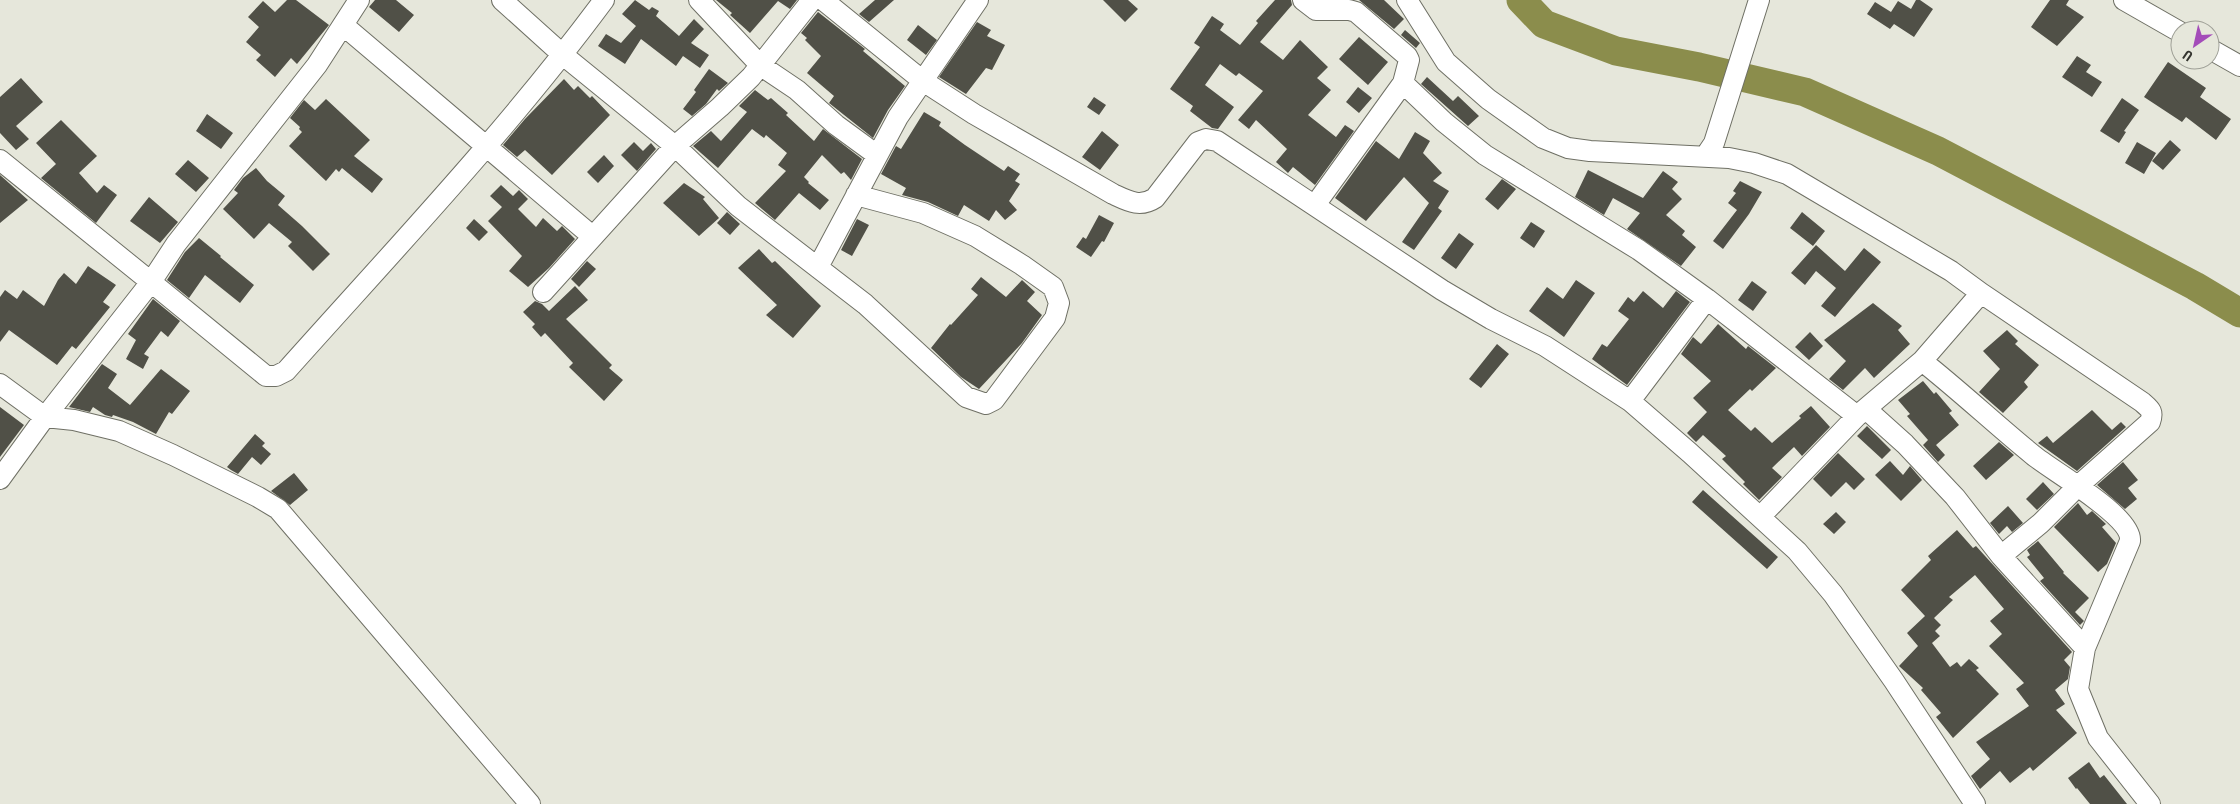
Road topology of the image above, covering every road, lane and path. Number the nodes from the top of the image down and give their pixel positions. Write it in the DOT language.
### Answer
graph roads {
  1 [pos="359,0"];
  2 [pos="502,0"];
  3 [pos="604,0"];
  4 [pos="699,0"];
  5 [pos="812,0"];
  6 [pos="823,0"];
  7 [pos="978,0"];
  8 [pos="1303,0"];
  9 [pos="1407,0"];
  10 [pos="2124,0"];
  11 [pos="1757,4"];
  12 [pos="343,25"];
  13 [pos="2170,26"];
  14 [pos="2220,55"];
  15 [pos="563,56"];
  16 [pos="760,65"];
  17 [pos="2240,66"];
  18 [pos="923,81"];
  19 [pos="1403,83"];
  20 [pos="486,145"];
  21 [pos="675,146"];
  22 [pos="1710,149"];
  23 [pos="877,154"];
  24 [pos="0,160"];
  25 [pos="856,194"];
  26 [pos="1315,205"];
  27 [pos="592,236"];
  28 [pos="818,268"];
  29 [pos="152,282"];
  30 [pos="543,292"];
  31 [pos="1981,293"];
  32 [pos="1707,299"];
  33 [pos="1922,361"];
  34 [pos="0,384"];
  35 [pos="1630,401"];
  36 [pos="1861,413"];
  37 [pos="45,417"];
  38 [pos="0,479"];
  39 [pos="2078,486"];
  40 [pos="1760,517"];
  41 [pos="2001,556"];
  42 [pos="2085,648"];
  43 [pos="530,804"];
  44 [pos="1975,804"];
  45 [pos="2150,804"];
  1 -- 12 [label="street"];
  2 -- 15 [label="street"];
  3 -- 15 [label="street"];
  4 -- 16 [label="street"];
  5 -- 16 [label="street"];
  6 -- 18 [label="street"];
  7 -- 18 [label="street"];
  8 -- 19 [label="street"];
  9 -- 22 [label="street"];
  10 -- 13 [label="street"];
  11 -- 22 [label="street"];
  12 -- 20 [label="street"];
  12 -- 29 [label="street"];
  14 -- 17 [label="street"];
  15 -- 20 [label="street"];
  15 -- 21 [label="street"];
  16 -- 21 [label="street"];
  16 -- 23 [label="street"];
  18 -- 23 [label="street"];
  18 -- 26 [label="street"];
  19 -- 26 [label="street"];
  19 -- 32 [label="street"];
  20 -- 27 [label="street"];
  20 -- 29 [label="street"];
  21 -- 27 [label="street"];
  21 -- 28 [label="street"];
  22 -- 31 [label="street"];
  23 -- 25 [label="street"];
  24 -- 29 [label="street"];
  25 -- 28 [label="street"];
  25 -- 28 [label="street"];
  26 -- 35 [label="street"];
  27 -- 30 [label="street"];
  29 -- 37 [label="street"];
  31 -- 33 [label="street"];
  31 -- 39 [label="street"];
  32 -- 35 [label="street"];
  32 -- 36 [label="street"];
  33 -- 36 [label="street"];
  33 -- 39 [label="street"];
  34 -- 37 [label="street"];
  35 -- 40 [label="street"];
  36 -- 40 [label="street"];
  36 -- 41 [label="street"];
  37 -- 38 [label="street"];
  37 -- 43 [label="street"];
  39 -- 41 [label="street"];
  39 -- 42 [label="street"];
  40 -- 44 [label="street"];
  41 -- 42 [label="street"];
  42 -- 45 [label="street"];
}
